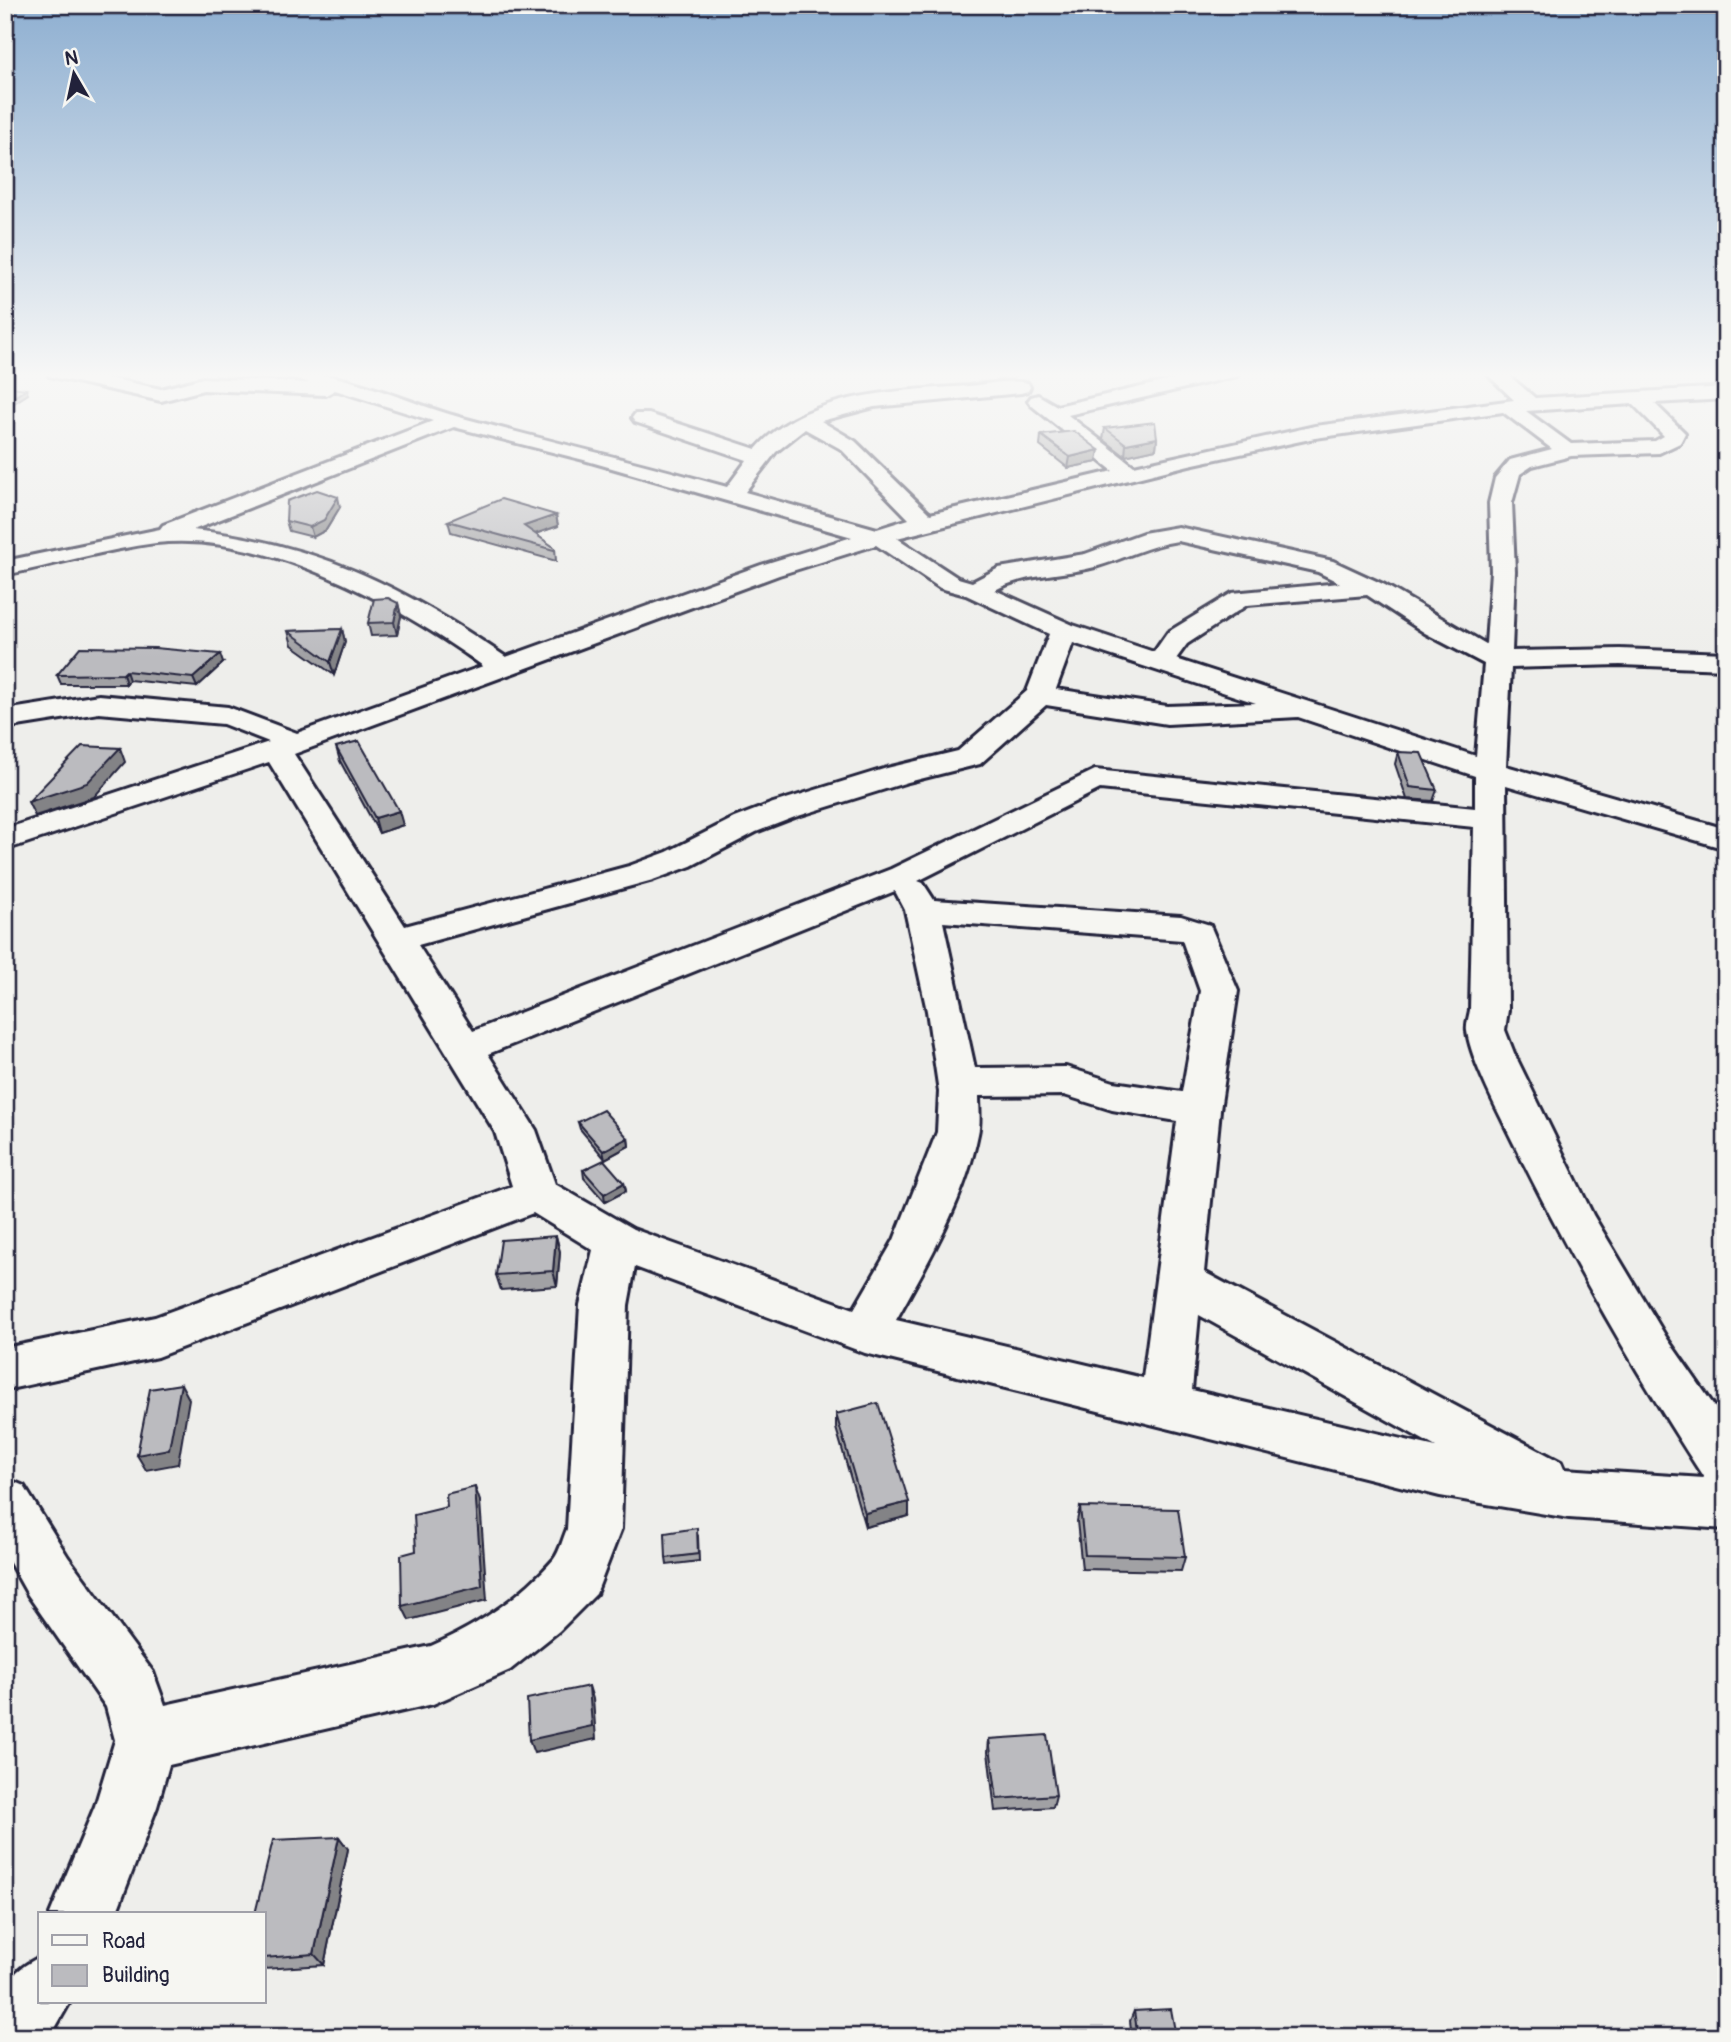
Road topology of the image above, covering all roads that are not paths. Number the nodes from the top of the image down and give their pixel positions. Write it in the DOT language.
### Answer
graph roads {
  1 [pos="333,467"];
  2 [pos="633,467"];
  3 [pos="754,467"];
  4 [pos="870,467"];
  5 [pos="1123,467"];
  6 [pos="1156,467"];
  7 [pos="1513,467"];
  8 [pos="1130,473"];
  9 [pos="731,496"];
  10 [pos="925,522"];
  11 [pos="156,536"];
  12 [pos="881,538"];
  13 [pos="5,568"];
  14 [pos="1371,588"];
  15 [pos="975,590"];
  16 [pos="1064,631"];
  17 [pos="1496,660"];
  18 [pos="1161,661"];
  19 [pos="1726,661"];
  20 [pos="504,668"];
  21 [pos="1040,695"];
  22 [pos="1302,710"];
  23 [pos="5,719"];
  24 [pos="287,747"];
  25 [pos="1492,771"];
  26 [pos="1492,819"];
  27 [pos="1726,839"];
  28 [pos="5,840"];
  29 [pos="913,893"];
  30 [pos="396,940"];
  31 [pos="464,1049"];
  32 [pos="958,1082"];
  33 [pos="1199,1110"];
  34 [pos="537,1194"];
  35 [pos="617,1242"];
  36 [pos="1181,1282"];
  37 [pos="865,1333"];
  38 [pos="5,1369"];
  39 [pos="1166,1406"];
  40 [pos="1726,1467"];
  41 [pos="1569,1494"];
  42 [pos="5,1503"];
  43 [pos="1726,1504"];
  44 [pos="145,1740"];
  45 [pos="84,1912"];
  46 [pos="38,1995"];
  47 [pos="9,2037"];
  1 -- 11 [label="street"];
  2 -- 9 [label="street"];
  3 -- 9 [label="street"];
  4 -- 10 [label="street"];
  5 -- 8 [label="street"];
  6 -- 8 [label="street"];
  7 -- 17 [label="street"];
  8 -- 10 [label="street"];
  9 -- 12 [label="street"];
  10 -- 12 [label="street"];
  11 -- 13 [label="street"];
  11 -- 20 [label="street"];
  12 -- 15 [label="street"];
  12 -- 20 [label="street"];
  14 -- 15 [label="street"];
  14 -- 17 [label="street"];
  14 -- 18 [label="street"];
  15 -- 16 [label="street"];
  16 -- 18 [label="street"];
  16 -- 21 [label="street"];
  17 -- 19 [label="street"];
  17 -- 25 [label="street"];
  18 -- 22 [label="street"];
  20 -- 24 [label="street"];
  21 -- 22 [label="street"];
  21 -- 30 [label="street"];
  22 -- 25 [label="street"];
  23 -- 24 [label="street"];
  24 -- 28 [label="street"];
  24 -- 30 [label="street"];
  25 -- 26 [label="street"];
  25 -- 27 [label="street"];
  26 -- 29 [label="street"];
  26 -- 40 [label="street"];
  29 -- 31 [label="street"];
  29 -- 32 [label="street"];
  29 -- 33 [label="street"];
  30 -- 31 [label="street"];
  31 -- 34 [label="street"];
  32 -- 33 [label="street"];
  32 -- 37 [label="street"];
  33 -- 36 [label="street"];
  34 -- 35 [label="street"];
  34 -- 38 [label="street"];
  35 -- 37 [label="street"];
  35 -- 44 [label="street"];
  36 -- 39 [label="street"];
  36 -- 41 [label="street"];
  37 -- 39 [label="street"];
  39 -- 41 [label="street"];
  41 -- 43 [label="street"];
  42 -- 44 [label="street"];
  44 -- 45 [label="street"];
  46 -- 47 [label="street"];
}
